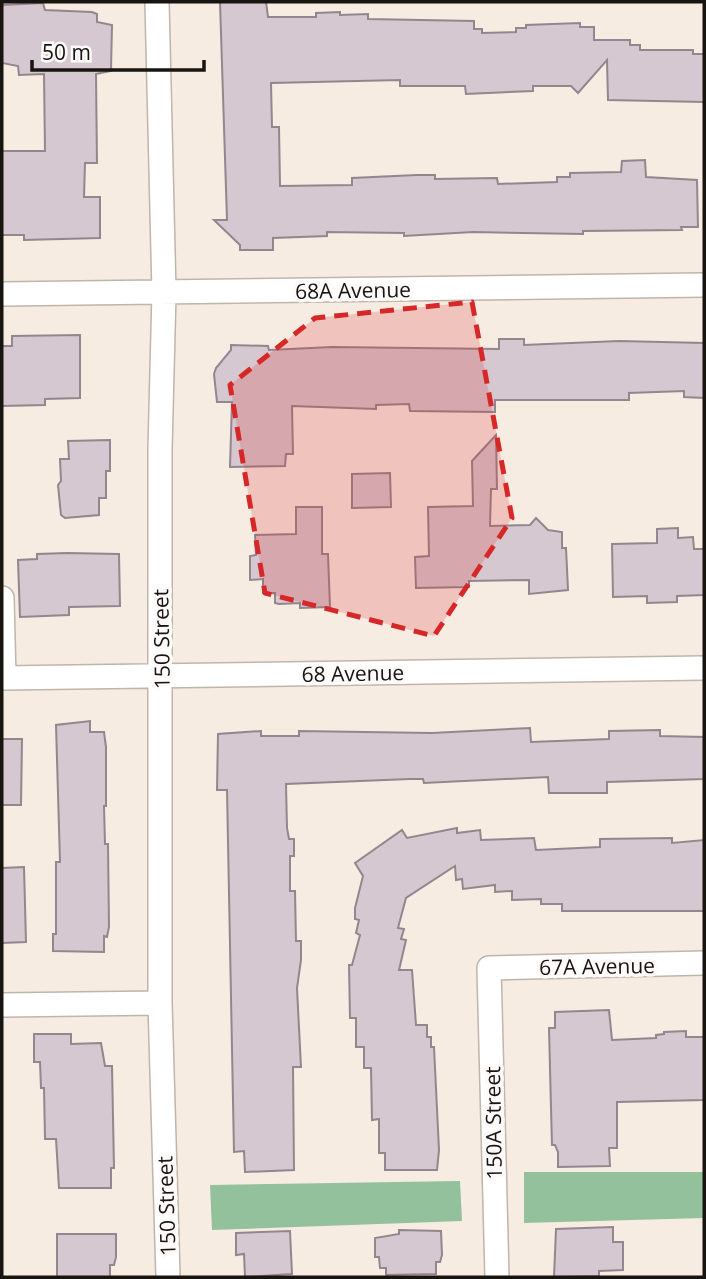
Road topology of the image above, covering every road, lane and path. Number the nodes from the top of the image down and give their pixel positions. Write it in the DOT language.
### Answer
graph roads {
  1 [pos="157,2"];
  2 [pos="704,285"];
  3 [pos="164,293"];
  4 [pos="2,294"];
  5 [pos="2,598"];
  6 [pos="704,668"];
  7 [pos="162,676"];
  8 [pos="3,678"];
  9 [pos="704,964"];
  10 [pos="489,968"];
  11 [pos="160,1003"];
  12 [pos="2,1005"];
  13 [pos="167,1277"];
  14 [pos="497,1277"];
  1 -- 3 [label="street, 150 Street"];
  2 -- 3 [label="street, 68A Avenue"];
  3 -- 4 [label="street, 68A Avenue"];
  3 -- 7 [label="street, 150 Street"];
  5 -- 8 [label="street"];
  6 -- 7 [label="street, 68 Avenue"];
  7 -- 8 [label="street, 68 Avenue"];
  7 -- 11 [label="street, 150 Street"];
  9 -- 10 [label="street, 67A Avenue"];
  10 -- 14 [label="street, 150A Street"];
  11 -- 12 [label="street"];
  11 -- 13 [label="street, 150 Street"];
}
